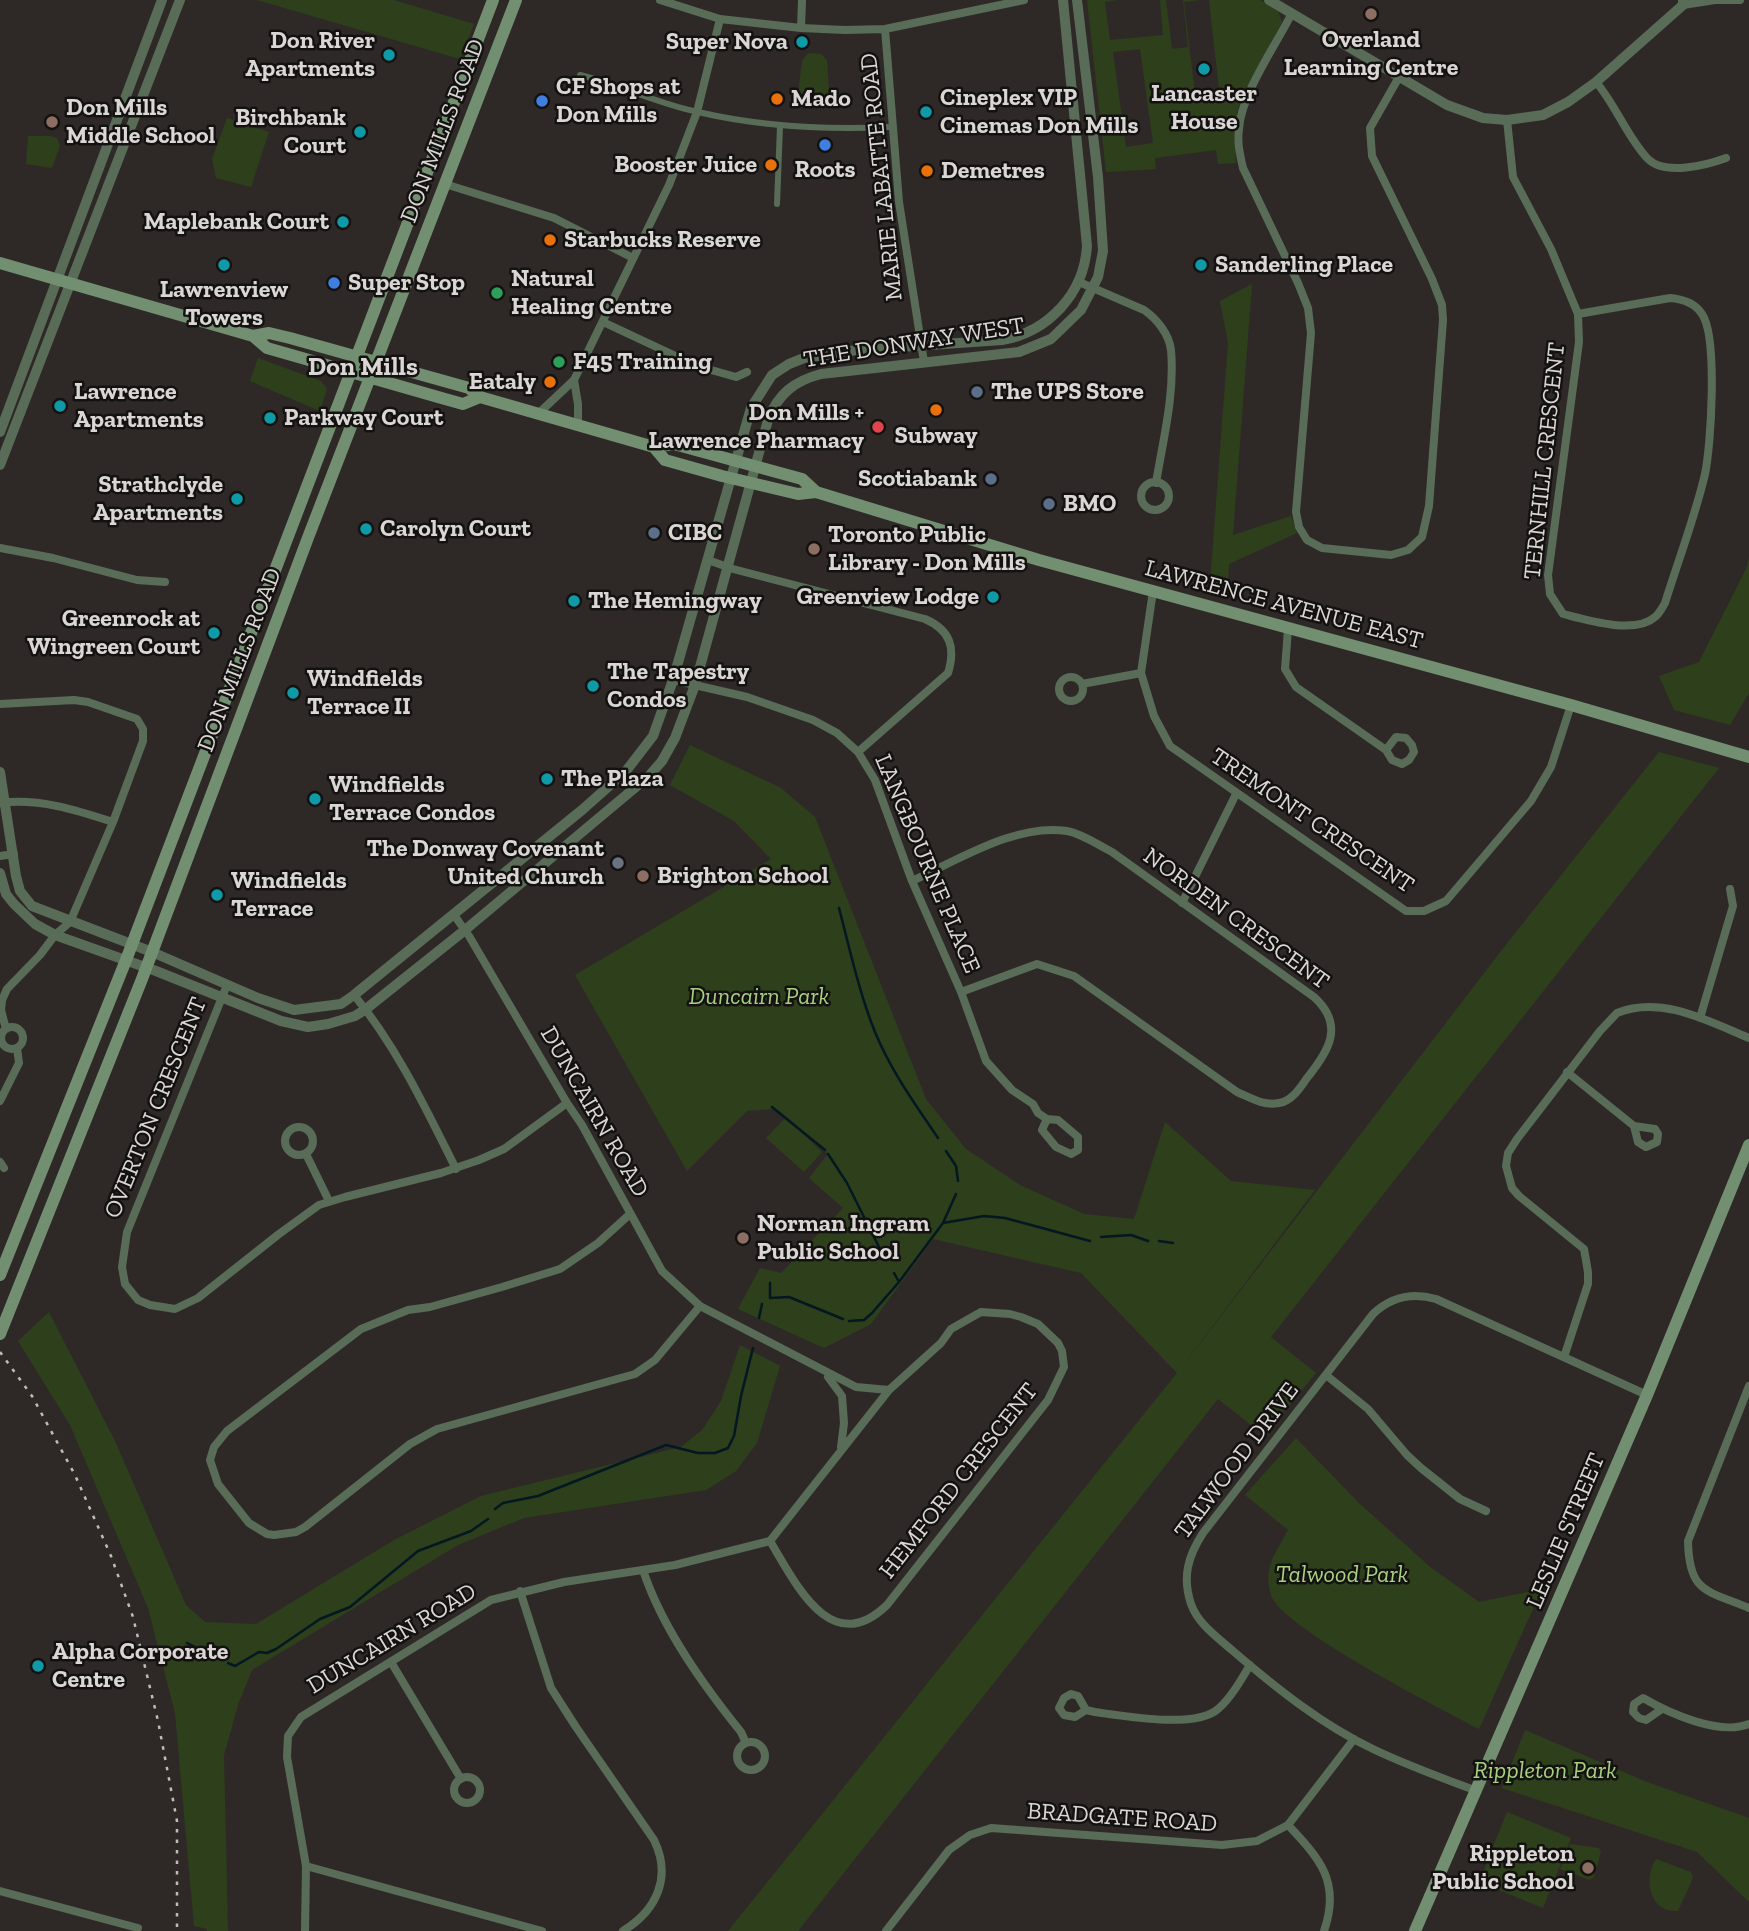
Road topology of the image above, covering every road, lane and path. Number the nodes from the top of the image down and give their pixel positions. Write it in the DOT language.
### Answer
graph roads {
  1 [pos="180,0"];
  2 [pos="493,0"];
  3 [pos="516,0"];
  4 [pos="660,0"];
  5 [pos="802,0"];
  6 [pos="1024,0"];
  7 [pos="1063,0"];
  8 [pos="1077,0"];
  9 [pos="1269,0"];
  10 [pos="1740,0"];
  11 [pos="1683,2"];
  12 [pos="161,5"];
  13 [pos="1292,13"];
  14 [pos="174,15"];
  15 [pos="720,19"];
  16 [pos="802,28"];
  17 [pos="885,29"];
  18 [pos="580,75"];
  19 [pos="1399,77"];
  20 [pos="1596,82"];
  21 [pos="122,109"];
  22 [pos="697,112"];
  23 [pos="135,114"];
  24 [pos="1507,120"];
  25 [pos="780,126"];
  26 [pos="891,127"];
  27 [pos="1726,158"];
  28 [pos="1098,177"];
  29 [pos="1080,180"];
  30 [pos="445,184"];
  31 [pos="777,204"];
  32 [pos="634,258"];
  33 [pos="0,263"];
  34 [pos="63,281"];
  35 [pos="1079,282"];
  36 [pos="1093,288"];
  37 [pos="1578,314"];
  38 [pos="1049,320"];
  39 [pos="603,322"];
  40 [pos="1063,329"];
  41 [pos="253,335"];
  42 [pos="922,346"];
  43 [pos="857,350"];
  44 [pos="356,356"];
  45 [pos="924,362"];
  46 [pos="377,363"];
  47 [pos="859,368"];
  48 [pos="350,372"];
  49 [pos="747,372"];
  50 [pos="371,378"];
  51 [pos="574,380"];
  52 [pos="480,397"];
  53 [pos="539,413"];
  54 [pos="578,425"];
  55 [pos="0,432"];
  56 [pos="654,447"];
  57 [pos="737,462"];
  58 [pos="0,463"];
  59 [pos="756,467"];
  60 [pos="733,478"];
  61 [pos="1156,482"];
  62 [pos="751,484"];
  63 [pos="816,492"];
  64 [pos="0,548"];
  65 [pos="708,560"];
  66 [pos="727,566"];
  67 [pos="165,582"];
  68 [pos="1153,591"];
  69 [pos="1287,629"];
  70 [pos="1141,673"];
  71 [pos="673,680"];
  72 [pos="1082,684"];
  73 [pos="695,685"];
  74 [pos="0,704"];
  75 [pos="1571,705"];
  76 [pos="1386,750"];
  77 [pos="858,751"];
  78 [pos="1747,756"];
  79 [pos="0,772"];
  80 [pos="619,777"];
  81 [pos="632,791"];
  82 [pos="1236,794"];
  83 [pos="3,803"];
  84 [pos="113,822"];
  85 [pos="14,855"];
  86 [pos="0,856"];
  87 [pos="0,873"];
  88 [pos="912,881"];
  89 [pos="1730,889"];
  90 [pos="1182,903"];
  91 [pos="454,915"];
  92 [pos="70,922"];
  93 [pos="465,930"];
  94 [pos="55,935"];
  95 [pos="131,944"];
  96 [pos="152,952"];
  97 [pos="126,960"];
  98 [pos="146,967"];
  99 [pos="227,985"];
  100 [pos="961,992"];
  101 [pos="355,995"];
  102 [pos="222,997"];
  103 [pos="366,1009"];
  104 [pos="1700,1018"];
  105 [pos="6,1029"];
  106 [pos="1749,1038"];
  107 [pos="17,1048"];
  108 [pos="1567,1072"];
  109 [pos="0,1101"];
  110 [pos="567,1103"];
  111 [pos="1047,1119"];
  112 [pos="1634,1126"];
  113 [pos="1749,1145"];
  114 [pos="306,1154"];
  115 [pos="456,1169"];
  116 [pos="329,1201"];
  117 [pos="630,1213"];
  118 [pos="0,1275"];
  119 [pos="700,1306"];
  120 [pos="0,1334"];
  121 [pos="1564,1357"];
  122 [pos="827,1374"];
  123 [pos="1326,1375"];
  124 [pos="1749,1386"];
  125 [pos="889,1390"];
  126 [pos="1647,1395"];
  127 [pos="840,1449"];
  128 [pos="1486,1511"];
  129 [pos="770,1541"];
  130 [pos="643,1570"];
  131 [pos="520,1591"];
  132 [pos="1749,1608"];
  133 [pos="391,1662"];
  134 [pos="1250,1665"];
  135 [pos="1662,1709"];
  136 [pos="1086,1710"];
  137 [pos="1749,1724"];
  138 [pos="1354,1739"];
  139 [pos="746,1743"];
  140 [pos="461,1779"];
  141 [pos="1477,1791"];
  142 [pos="1288,1825"];
  143 [pos="306,1866"];
  144 [pos="0,1891"];
  145 [pos="138,1928"];
  146 [pos="305,1931"];
  147 [pos="542,1931"];
  148 [pos="623,1931"];
  149 [pos="886,1931"];
  150 [pos="1324,1931"];
  151 [pos="1415,1931"];
  1 -- 14 [label="street"];
  2 -- 44 [label="main road, DON MILLS ROAD"];
  3 -- 30 [label="main road, DON MILLS ROAD"];
  4 -- 15 [label="street"];
  5 -- 16 [label="street"];
  6 -- 17 [label="street"];
  7 -- 29 [label="street, THE DONWAY WEST"];
  8 -- 28 [label="street, THE DONWAY WEST"];
  9 -- 13 [label="street"];
  10 -- 11 [label="street"];
  11 -- 20 [label="street"];
  12 -- 14 [label="street"];
  12 -- 21 [label="street"];
  13 -- 19 [label="street"];
  13 -- 19 [label="street"];
  14 -- 23 [label="street"];
  15 -- 16 [label="street"];
  15 -- 22 [label="street"];
  16 -- 17 [label="street"];
  17 -- 26 [label="street, MARIE LABATTE ROAD"];
  18 -- 22 [label="street"];
  19 -- 24 [label="street"];
  20 -- 24 [label="street"];
  20 -- 27 [label="street"];
  21 -- 23 [label="street"];
  21 -- 34 [label="street"];
  22 -- 25 [label="street"];
  22 -- 32 [label="street"];
  23 -- 34 [label="street"];
  24 -- 37 [label="street, TERNHILL CRESCENT"];
  25 -- 26 [label="street"];
  25 -- 31 [label="street"];
  26 -- 42 [label="street, MARIE LABATTE ROAD"];
  28 -- 29 [label="street"];
  28 -- 36 [label="street, THE DONWAY WEST"];
  29 -- 35 [label="street, THE DONWAY WEST"];
  30 -- 32 [label="street"];
  30 -- 46 [label="main road, DON MILLS ROAD"];
  32 -- 39 [label="street"];
  33 -- 34 [label="main road, LAWRENCE AVENUE EAST"];
  34 -- 41 [label="main road, LAWRENCE AVENUE EAST"];
  34 -- 55 [label="street"];
  34 -- 58 [label="street"];
  35 -- 36 [label="street"];
  35 -- 38 [label="street, THE DONWAY WEST"];
  36 -- 40 [label="street, THE DONWAY WEST"];
  36 -- 61 [label="street"];
  37 -- 37 [label="street, TERNHILL CRESCENT"];
  38 -- 40 [label="street, THE DONWAY WEST"];
  38 -- 42 [label="street, THE DONWAY WEST"];
  39 -- 49 [label="street"];
  39 -- 51 [label="street"];
  40 -- 45 [label="street, THE DONWAY WEST"];
  41 -- 44 [label="main road, LAWRENCE AVENUE EAST"];
  41 -- 48 [label="main road, LAWRENCE AVENUE EAST"];
  42 -- 43 [label="street, THE DONWAY WEST"];
  42 -- 45 [label="street, MARIE LABATTE ROAD"];
  43 -- 47 [label="street"];
  43 -- 57 [label="street, THE DONWAY WEST"];
  44 -- 46 [label="main road, LAWRENCE AVENUE EAST"];
  44 -- 48 [label="main road, DON MILLS ROAD"];
  45 -- 47 [label="street, THE DONWAY WEST"];
  46 -- 50 [label="main road, DON MILLS ROAD"];
  46 -- 52 [label="main road, LAWRENCE AVENUE EAST"];
  47 -- 59 [label="street, THE DONWAY WEST"];
  48 -- 50 [label="main road, LAWRENCE AVENUE EAST"];
  48 -- 95 [label="main road, DON MILLS ROAD"];
  50 -- 52 [label="main road, LAWRENCE AVENUE EAST"];
  50 -- 96 [label="main road, DON MILLS ROAD"];
  51 -- 53 [label="street"];
  51 -- 54 [label="street"];
  52 -- 53 [label="main road, LAWRENCE AVENUE EAST"];
  53 -- 54 [label="main road, LAWRENCE AVENUE EAST"];
  54 -- 56 [label="main road, LAWRENCE AVENUE EAST"];
  56 -- 57 [label="main road, LAWRENCE AVENUE EAST"];
  56 -- 60 [label="main road, LAWRENCE AVENUE EAST"];
  57 -- 59 [label="main road, LAWRENCE AVENUE EAST"];
  57 -- 60 [label="street, THE DONWAY WEST"];
  59 -- 62 [label="street, THE DONWAY WEST"];
  59 -- 63 [label="main road, LAWRENCE AVENUE EAST"];
  60 -- 62 [label="main road, LAWRENCE AVENUE EAST"];
  60 -- 65 [label="street, THE DONWAY WEST"];
  62 -- 63 [label="main road, LAWRENCE AVENUE EAST"];
  62 -- 66 [label="street, THE DONWAY WEST"];
  63 -- 68 [label="main road, LAWRENCE AVENUE EAST"];
  64 -- 67 [label="street"];
  65 -- 66 [label="street"];
  65 -- 71 [label="street, THE DONWAY WEST"];
  66 -- 73 [label="street, THE DONWAY WEST"];
  66 -- 77 [label="street"];
  68 -- 69 [label="main road, LAWRENCE AVENUE EAST"];
  68 -- 70 [label="street, TREMONT CRESCENT"];
  69 -- 75 [label="main road, LAWRENCE AVENUE EAST"];
  69 -- 76 [label="street"];
  70 -- 72 [label="street"];
  70 -- 82 [label="street, TREMONT CRESCENT"];
  71 -- 73 [label="street, LANGBOURNE PLACE"];
  71 -- 80 [label="street, THE DONWAY WEST"];
  73 -- 77 [label="street, LANGBOURNE PLACE"];
  73 -- 81 [label="street, THE DONWAY WEST"];
  74 -- 84 [label="street"];
  75 -- 78 [label="main road, LAWRENCE AVENUE EAST"];
  75 -- 82 [label="street, TREMONT CRESCENT"];
  77 -- 88 [label="street, LANGBOURNE PLACE"];
  79 -- 83 [label="street, THE DONWAY WEST"];
  80 -- 81 [label="street"];
  80 -- 91 [label="street, THE DONWAY WEST"];
  81 -- 93 [label="street, THE DONWAY WEST"];
  82 -- 90 [label="street"];
  83 -- 84 [label="street"];
  83 -- 85 [label="street, THE DONWAY WEST"];
  84 -- 92 [label="street"];
  85 -- 86 [label="street"];
  85 -- 92 [label="street, THE DONWAY WEST"];
  87 -- 94 [label="street, THE DONWAY WEST"];
  88 -- 90 [label="street, NORDEN CRESCENT"];
  88 -- 100 [label="street, LANGBOURNE PLACE"];
  89 -- 104 [label="street"];
  90 -- 100 [label="street, NORDEN CRESCENT"];
  91 -- 93 [label="street, DUNCAIRN ROAD"];
  91 -- 101 [label="street, THE DONWAY WEST"];
  92 -- 94 [label="street"];
  92 -- 95 [label="street, THE DONWAY WEST"];
  93 -- 103 [label="street, THE DONWAY WEST"];
  93 -- 110 [label="street, DUNCAIRN ROAD"];
  94 -- 97 [label="street, THE DONWAY WEST"];
  94 -- 105 [label="street"];
  95 -- 96 [label="street, THE DONWAY WEST"];
  95 -- 97 [label="main road, DON MILLS ROAD"];
  96 -- 98 [label="main road, DON MILLS ROAD"];
  96 -- 99 [label="street, THE DONWAY WEST"];
  97 -- 98 [label="street, THE DONWAY WEST"];
  97 -- 118 [label="main road, DON MILLS ROAD"];
  98 -- 102 [label="street, THE DONWAY WEST"];
  98 -- 120 [label="main road, DON MILLS ROAD"];
  99 -- 101 [label="street, THE DONWAY WEST"];
  99 -- 102 [label="street, OVERTON CRESCENT"];
  100 -- 111 [label="street, LANGBOURNE PLACE"];
  101 -- 103 [label="street"];
  102 -- 103 [label="street, THE DONWAY WEST"];
  102 -- 116 [label="street, OVERTON CRESCENT"];
  103 -- 115 [label="street"];
  104 -- 106 [label="street"];
  104 -- 108 [label="street"];
  105 -- 107 [label="street"];
  105 -- 107 [label="street"];
  107 -- 109 [label="street"];
  108 -- 112 [label="street"];
  108 -- 121 [label="street"];
  110 -- 115 [label="street, OVERTON CRESCENT"];
  110 -- 117 [label="street, DUNCAIRN ROAD"];
  111 -- 111 [label="street, LANGBOURNE PLACE"];
  113 -- 126 [label="main road, LESLIE STREET"];
  114 -- 116 [label="street"];
  115 -- 116 [label="street, OVERTON CRESCENT"];
  117 -- 119 [label="street, DUNCAIRN ROAD"];
  117 -- 119 [label="street"];
  119 -- 122 [label="street, DUNCAIRN ROAD"];
  121 -- 123 [label="street, TALWOOD DRIVE"];
  121 -- 126 [label="street, TALWOOD DRIVE"];
  122 -- 125 [label="street, DUNCAIRN ROAD"];
  122 -- 127 [label="street"];
  123 -- 128 [label="street"];
  123 -- 134 [label="street, TALWOOD DRIVE"];
  124 -- 132 [label="street"];
  125 -- 127 [label="street"];
  125 -- 129 [label="street, HEMFORD CRESCENT"];
  126 -- 141 [label="main road, LESLIE STREET"];
  127 -- 129 [label="street"];
  129 -- 130 [label="street, DUNCAIRN ROAD"];
  130 -- 131 [label="street, DUNCAIRN ROAD"];
  130 -- 139 [label="street"];
  131 -- 133 [label="street, DUNCAIRN ROAD"];
  131 -- 148 [label="street"];
  133 -- 140 [label="street"];
  133 -- 143 [label="street, DUNCAIRN ROAD"];
  134 -- 136 [label="street"];
  134 -- 138 [label="street, TALWOOD DRIVE"];
  135 -- 137 [label="street"];
  138 -- 141 [label="street, TALWOOD DRIVE"];
  138 -- 142 [label="street, BRADGATE ROAD"];
  141 -- 151 [label="main road, LESLIE STREET"];
  142 -- 149 [label="street, BRADGATE ROAD"];
  142 -- 150 [label="street"];
  143 -- 146 [label="street, DUNCAIRN ROAD"];
  143 -- 147 [label="street"];
  144 -- 145 [label="street"];
}
